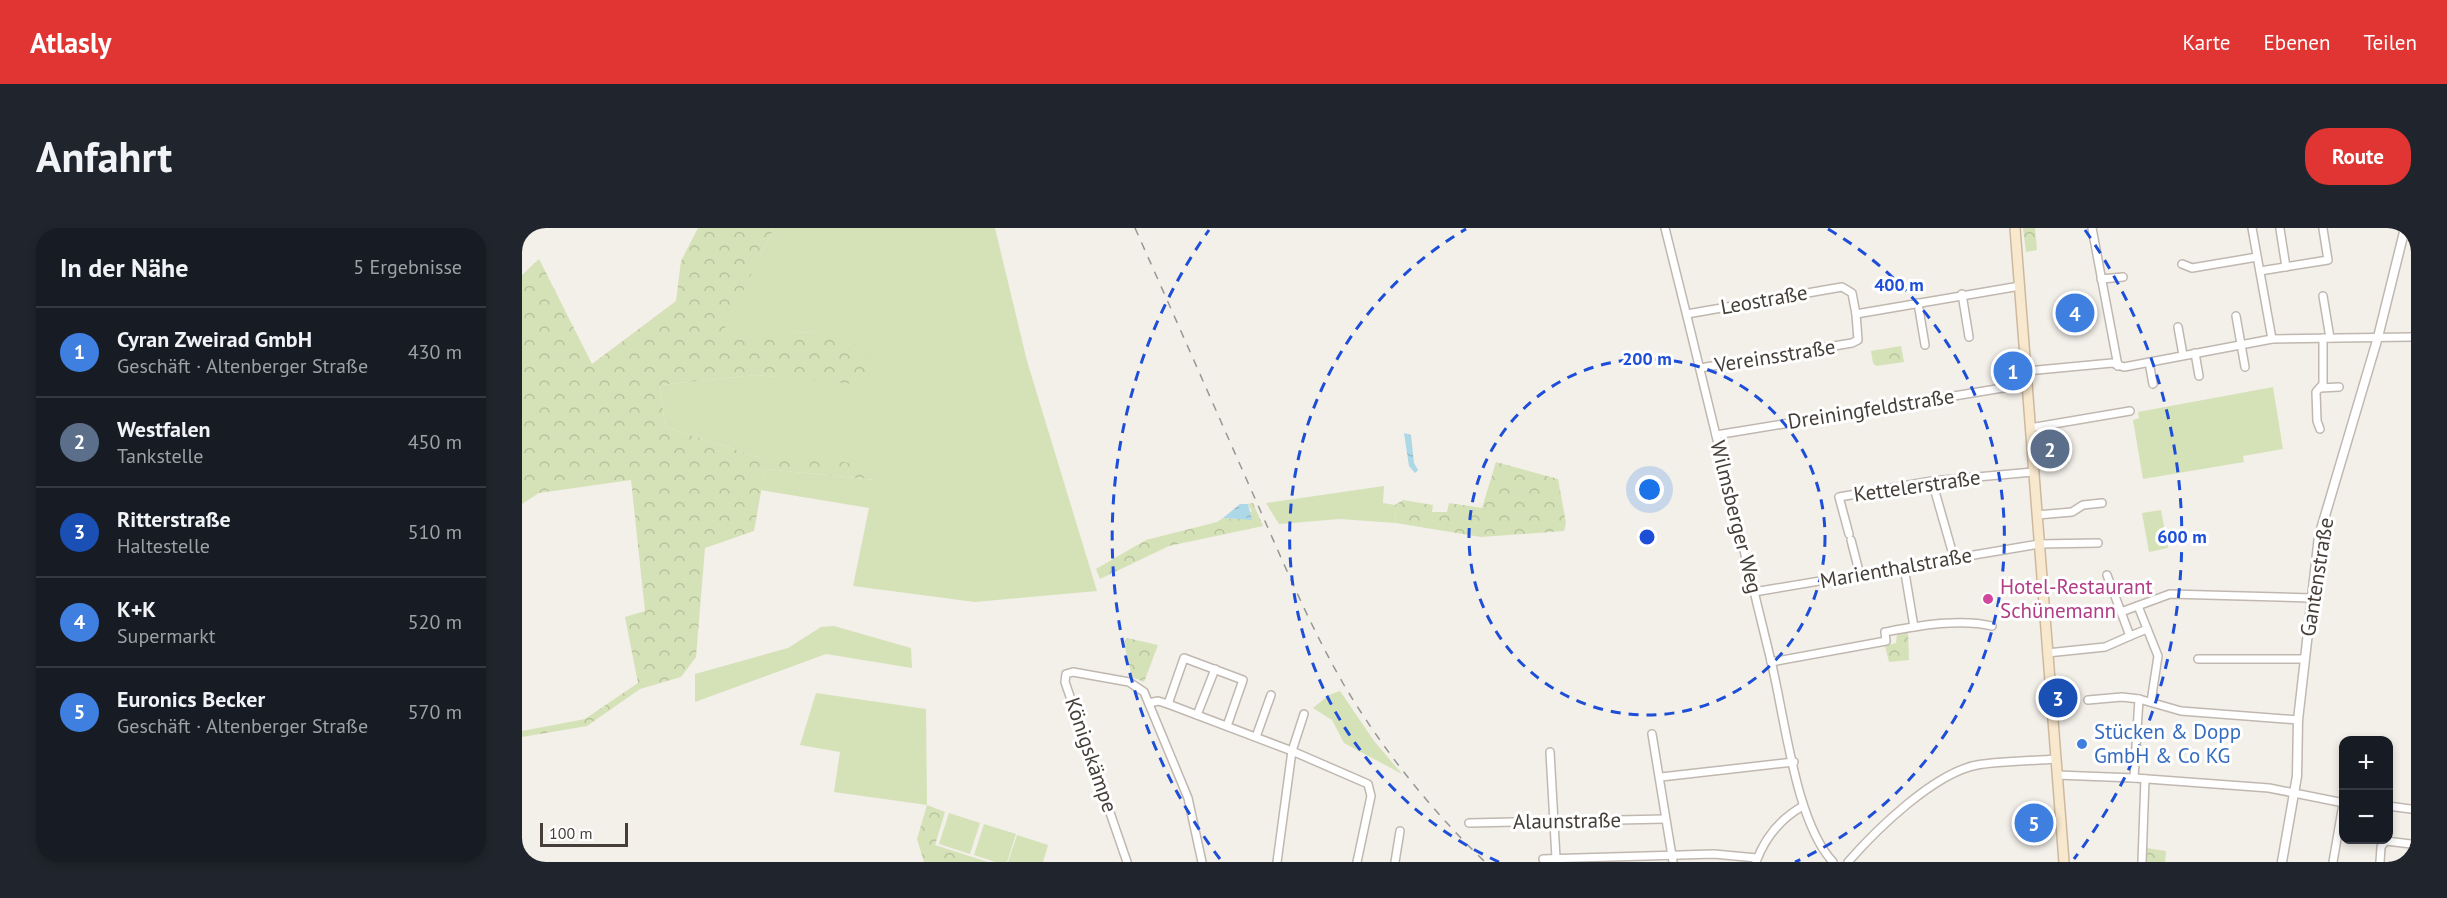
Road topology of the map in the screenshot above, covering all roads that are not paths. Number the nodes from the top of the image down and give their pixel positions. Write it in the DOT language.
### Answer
graph roads {
  1 [pos="1665,228"];
  2 [pos="2015,228"];
  3 [pos="2092,228"];
  4 [pos="2252,228"];
  5 [pos="2405,228"];
  6 [pos="2280,229"];
  7 [pos="2323,229"];
  8 [pos="2257,257"];
  9 [pos="2182,264"];
  10 [pos="2286,267"];
  11 [pos="2260,271"];
  12 [pos="2123,277"];
  13 [pos="2102,279"];
  14 [pos="2020,286"];
  15 [pos="1962,294"];
  16 [pos="2323,296"];
  17 [pos="1918,303"];
  18 [pos="1687,314"];
  19 [pos="1856,314"];
  20 [pos="2236,316"];
  21 [pos="2178,327"];
  22 [pos="1969,337"];
  23 [pos="2378,337"];
  24 [pos="2411,337"];
  25 [pos="2327,338"];
  26 [pos="2272,339"];
  27 [pos="1925,345"];
  28 [pos="2241,345"];
  29 [pos="2195,353"];
  30 [pos="2183,355"];
  31 [pos="2149,362"];
  32 [pos="2118,366"];
  33 [pos="2245,367"];
  34 [pos="1700,368"];
  35 [pos="2026,371"];
  36 [pos="2199,376"];
  37 [pos="2027,384"];
  38 [pos="2152,384"];
  39 [pos="2339,387"];
  40 [pos="2320,388"];
  41 [pos="2130,411"];
  42 [pos="2030,428"];
  43 [pos="2320,429"];
  44 [pos="1716,435"];
  45 [pos="2034,472"];
  46 [pos="1932,481"];
  47 [pos="2102,503"];
  48 [pos="2037,515"];
  49 [pos="2098,543"];
  50 [pos="2039,544"];
  51 [pos="1954,558"];
  52 [pos="1904,567"];
  53 [pos="1860,575"];
  54 [pos="2107,575"];
  55 [pos="1754,592"];
  56 [pos="2311,598"];
  57 [pos="2138,606"];
  58 [pos="2121,612"];
  59 [pos="1992,626"];
  60 [pos="1914,627"];
  61 [pos="2148,629"];
  62 [pos="2130,636"];
  63 [pos="2047,653"];
  64 [pos="2198,659"];
  65 [pos="2304,660"];
  66 [pos="1771,662"];
  67 [pos="1215,669"];
  68 [pos="1271,695"];
  69 [pos="2139,699"];
  70 [pos="2088,700"];
  71 [pos="2151,702"];
  72 [pos="1149,703"];
  73 [pos="1168,704"];
  74 [pos="1304,714"];
  75 [pos="1197,715"];
  76 [pos="2298,720"];
  77 [pos="1227,726"];
  78 [pos="1652,734"];
  79 [pos="1256,737"];
  80 [pos="1292,751"];
  81 [pos="1550,752"];
  82 [pos="2056,759"];
  83 [pos="1794,762"];
  84 [pos="2057,775"];
  85 [pos="1661,777"];
  86 [pos="2134,778"];
  87 [pos="2145,779"];
  88 [pos="2294,793"];
  89 [pos="2339,803"];
  90 [pos="1803,806"];
  91 [pos="2393,808"];
  92 [pos="2411,810"];
  93 [pos="1665,819"];
  94 [pos="1555,820"];
  95 [pos="1469,823"];
  96 [pos="2339,827"];
  97 [pos="1400,831"];
  98 [pos="2393,841"];
  99 [pos="2384,844"];
  100 [pos="2411,844"];
  101 [pos="1556,858"];
  102 [pos="1543,859"];
  103 [pos="1672,859"];
  104 [pos="1756,860"];
  105 [pos="1127,862"];
  106 [pos="1202,862"];
  107 [pos="1277,862"];
  108 [pos="1357,862"];
  109 [pos="1395,862"];
  110 [pos="1833,862"];
  111 [pos="1848,862"];
  112 [pos="2064,862"];
  113 [pos="2142,862"];
  114 [pos="2282,862"];
  115 [pos="2333,862"];
  116 [pos="2380,862"];
  1 -- 18 [label="street, Wilmsberger Weg"];
  2 -- 14 [label="main road"];
  3 -- 13 [label="street"];
  4 -- 8 [label="street"];
  5 -- 23 [label="street, Gantenstraße"];
  6 -- 10 [label="street"];
  7 -- 10 [label="street"];
  8 -- 9 [label="street"];
  8 -- 11 [label="street"];
  10 -- 11 [label="street"];
  11 -- 26 [label="street"];
  12 -- 13 [label="street"];
  13 -- 32 [label="street"];
  14 -- 15 [label="street"];
  14 -- 35 [label="main road"];
  15 -- 17 [label="street"];
  15 -- 22 [label="street"];
  16 -- 25 [label="street"];
  17 -- 19 [label="street"];
  17 -- 27 [label="street"];
  18 -- 19 [label="street, Leostraße"];
  18 -- 34 [label="street, Wilmsberger Weg"];
  19 -- 34 [label="street, Vereinsstraße"];
  20 -- 28 [label="street"];
  21 -- 30 [label="street"];
  23 -- 24 [label="street"];
  23 -- 25 [label="street"];
  23 -- 56 [label="street, Gantenstraße"];
  25 -- 26 [label="street"];
  25 -- 40 [label="street"];
  26 -- 28 [label="street"];
  28 -- 29 [label="street"];
  28 -- 33 [label="street"];
  29 -- 30 [label="street"];
  29 -- 36 [label="street"];
  30 -- 31 [label="street"];
  31 -- 32 [label="street"];
  31 -- 38 [label="street"];
  32 -- 35 [label="street"];
  34 -- 44 [label="street, Wilmsberger Weg"];
  35 -- 37 [label="main road"];
  37 -- 42 [label="main road"];
  37 -- 44 [label="street, Dreiningfeldstraße"];
  39 -- 40 [label="street"];
  40 -- 43 [label="street"];
  41 -- 42 [label="street"];
  42 -- 45 [label="main road"];
  44 -- 55 [label="street, Wilmsberger Weg"];
  45 -- 46 [label="street, Kettelerstraße"];
  45 -- 48 [label="main road"];
  46 -- 51 [label="street"];
  46 -- 53 [label="street, Kettelerstraße"];
  47 -- 48 [label="street"];
  48 -- 50 [label="main road"];
  49 -- 50 [label="street, Marienthalstraße"];
  50 -- 51 [label="street, Marienthalstraße"];
  50 -- 63 [label="main road"];
  51 -- 52 [label="street, Marienthalstraße"];
  52 -- 53 [label="street, Marienthalstraße"];
  52 -- 60 [label="street"];
  53 -- 55 [label="street, Marienthalstraße"];
  54 -- 58 [label="street"];
  55 -- 66 [label="street, Wilmsberger Weg"];
  56 -- 57 [label="street"];
  56 -- 65 [label="street, Gantenstraße"];
  57 -- 58 [label="street"];
  57 -- 61 [label="street"];
  58 -- 62 [label="street"];
  59 -- 60 [label="street"];
  60 -- 66 [label="street"];
  61 -- 62 [label="street"];
  61 -- 71 [label="street"];
  62 -- 63 [label="street"];
  63 -- 82 [label="main road"];
  64 -- 65 [label="street"];
  65 -- 76 [label="street, Gantenstraße"];
  66 -- 83 [label="street, Wilmsberger Weg"];
  67 -- 73 [label="street"];
  67 -- 75 [label="street"];
  67 -- 77 [label="street"];
  68 -- 79 [label="street"];
  69 -- 70 [label="street"];
  69 -- 71 [label="street"];
  69 -- 86 [label="street"];
  71 -- 76 [label="street"];
  72 -- 73 [label="street"];
  72 -- 105 [label="street, Königskämpe"];
  72 -- 106 [label="street"];
  73 -- 75 [label="street"];
  74 -- 80 [label="street"];
  75 -- 77 [label="street"];
  76 -- 88 [label="street, Gantenstraße"];
  77 -- 79 [label="street"];
  78 -- 85 [label="street"];
  79 -- 80 [label="street"];
  80 -- 107 [label="street"];
  80 -- 108 [label="street"];
  81 -- 94 [label="street"];
  82 -- 84 [label="main road"];
  82 -- 111 [label="street"];
  83 -- 85 [label="street"];
  83 -- 90 [label="street, Wilmsberger Weg"];
  84 -- 86 [label="street"];
  84 -- 112 [label="main road"];
  85 -- 93 [label="street"];
  86 -- 87 [label="street"];
  87 -- 88 [label="street"];
  87 -- 113 [label="street"];
  88 -- 89 [label="street"];
  88 -- 114 [label="street, Gantenstraße"];
  90 -- 104 [label="street"];
  90 -- 110 [label="street, Wilmsberger Weg"];
  91 -- 92 [label="street"];
  93 -- 94 [label="street, Alaunstraße"];
  93 -- 103 [label="street"];
  94 -- 95 [label="street, Alaunstraße"];
  94 -- 101 [label="street"];
  96 -- 115 [label="street"];
  97 -- 109 [label="street"];
  98 -- 100 [label="street"];
  99 -- 116 [label="street"];
  101 -- 102 [label="street"];
  101 -- 103 [label="street"];
  103 -- 104 [label="street"];
}
